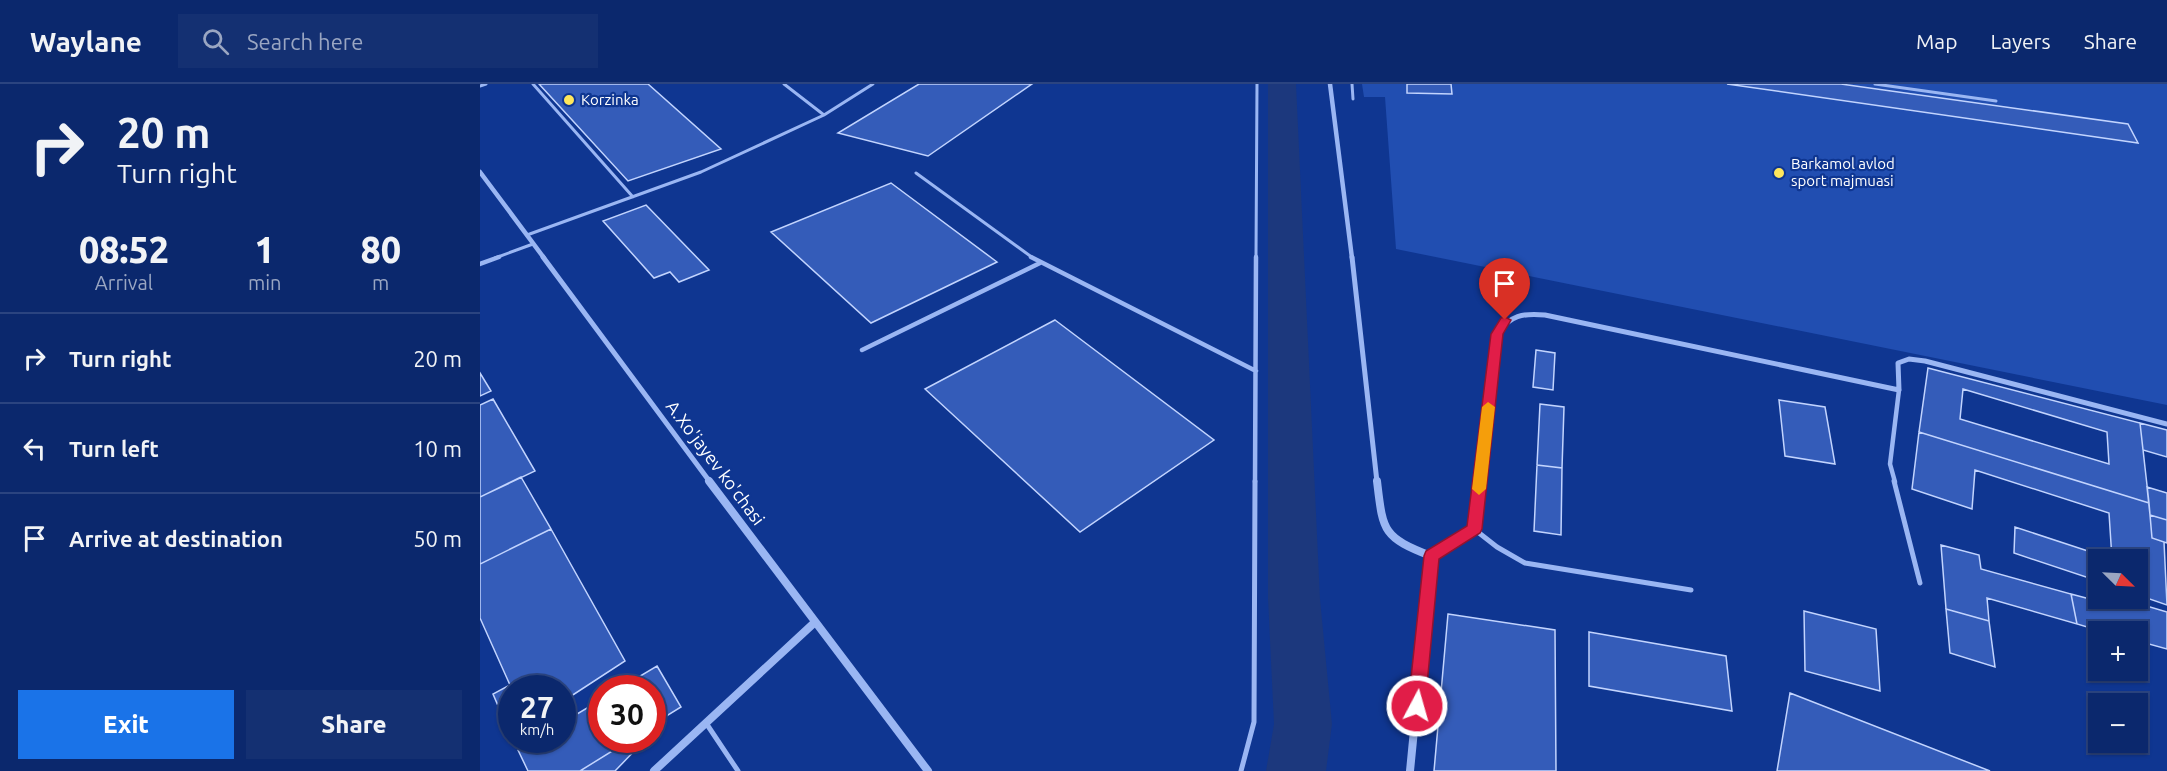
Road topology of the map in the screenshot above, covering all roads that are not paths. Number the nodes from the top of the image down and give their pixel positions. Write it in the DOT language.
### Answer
graph roads {
  1 [pos="486,84"];
  2 [pos="533,84"];
  3 [pos="784,84"];
  4 [pos="873,84"];
  5 [pos="1257,84"];
  6 [pos="1330,84"];
  7 [pos="1352,84"];
  8 [pos="1875,84"];
  9 [pos="480,86"];
  10 [pos="1353,99"];
  11 [pos="1996,101"];
  12 [pos="824,115"];
  13 [pos="480,172"];
  14 [pos="916,173"];
  15 [pos="633,197"];
  16 [pos="527,235"];
  17 [pos="533,244"];
  18 [pos="1040,263"];
  19 [pos="480,264"];
  20 [pos="862,350"];
  21 [pos="1256,371"];
  22 [pos="1899,390"];
  23 [pos="2167,424"];
  24 [pos="1474,529"];
  25 [pos="1431,556"];
  26 [pos="1920,583"];
  27 [pos="1690,590"];
  28 [pos="814,623"];
  29 [pos="706,723"];
  30 [pos="654,771"];
  31 [pos="738,771"];
  32 [pos="928,771"];
  33 [pos="1240,771"];
  34 [pos="1410,771"];
  1 -- 9 [label="lane"];
  2 -- 15 [label="lane"];
  3 -- 12 [label="lane"];
  4 -- 12 [label="lane"];
  5 -- 21 [label="lane"];
  6 -- 25 [label="street"];
  7 -- 10 [label="lane"];
  8 -- 11 [label="lane"];
  12 -- 15 [label="lane"];
  13 -- 16 [label="street, A.Xo'jayev ko'chasi"];
  14 -- 18 [label="lane"];
  15 -- 16 [label="lane"];
  16 -- 17 [label="street, A.Xo'jayev ko'chasi"];
  17 -- 19 [label="lane"];
  17 -- 28 [label="street, A.Xo'jayev ko'chasi"];
  18 -- 20 [label="lane"];
  18 -- 21 [label="lane"];
  21 -- 33 [label="lane"];
  22 -- 23 [label="street"];
  22 -- 24 [label="street"];
  22 -- 26 [label="lane"];
  24 -- 25 [label="street"];
  24 -- 27 [label="lane"];
  25 -- 34 [label="street"];
  28 -- 29 [label="street"];
  28 -- 32 [label="street, A.Xo'jayev ko'chasi"];
  29 -- 30 [label="street"];
  29 -- 31 [label="lane"];
}
